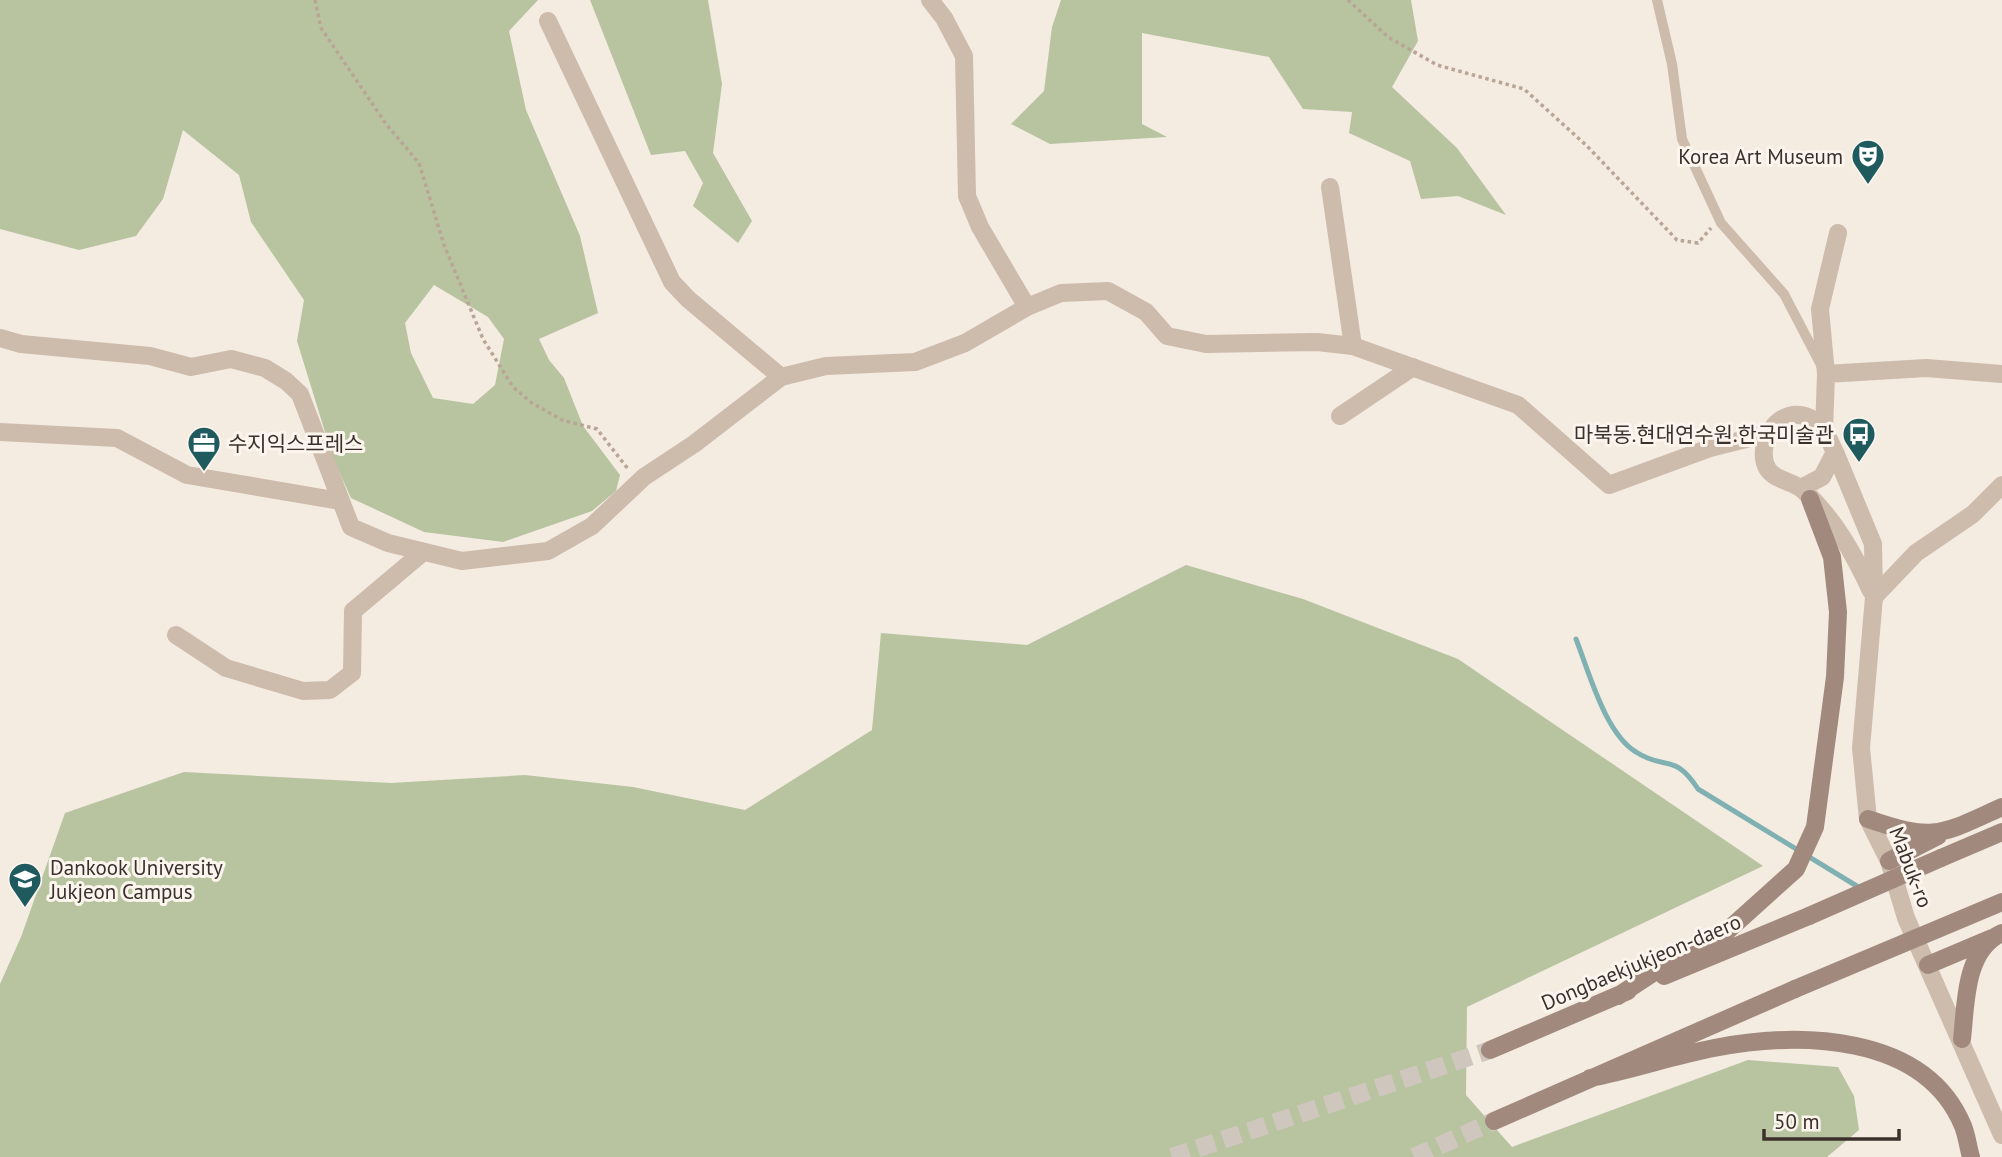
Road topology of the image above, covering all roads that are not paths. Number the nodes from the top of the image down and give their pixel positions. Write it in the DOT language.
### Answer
graph roads {
  1 [pos="930,0"];
  2 [pos="1657,0"];
  3 [pos="548,21"];
  4 [pos="1330,187"];
  5 [pos="1838,233"];
  6 [pos="1027,307"];
  7 [pos="0,338"];
  8 [pos="1353,346"];
  9 [pos="1413,368"];
  10 [pos="1826,374"];
  11 [pos="2002,374"];
  12 [pos="781,377"];
  13 [pos="1340,416"];
  14 [pos="1824,431"];
  15 [pos="0,432"];
  16 [pos="1766,434"];
  17 [pos="1835,452"];
  18 [pos="2002,485"];
  19 [pos="1806,493"];
  20 [pos="340,501"];
  21 [pos="422,553"];
  22 [pos="1874,597"];
  23 [pos="176,635"];
  24 [pos="2002,807"];
  25 [pos="1868,819"];
  26 [pos="2002,832"];
  27 [pos="1944,833"];
  28 [pos="1889,861"];
  29 [pos="2002,902"];
  30 [pos="1999,935"];
  31 [pos="1928,965"];
  32 [pos="1618,996"];
  33 [pos="1962,1040"];
  34 [pos="1490,1050"];
  35 [pos="1590,1078"];
  36 [pos="1494,1121"];
  37 [pos="2002,1135"];
  38 [pos="1971,1157"];
  1 -- 6 [label="street"];
  2 -- 10 [label="lane"];
  3 -- 12 [label="street"];
  4 -- 8 [label="street"];
  5 -- 10 [label="street"];
  6 -- 8 [label="street"];
  6 -- 12 [label="street"];
  7 -- 20 [label="street"];
  8 -- 9 [label="street"];
  9 -- 13 [label="street"];
  9 -- 16 [label="street"];
  10 -- 11 [label="street"];
  10 -- 14 [label="street"];
  12 -- 21 [label="street"];
  14 -- 16 [label="street"];
  14 -- 17 [label="street"];
  15 -- 20 [label="street"];
  16 -- 19 [label="street"];
  17 -- 19 [label="street"];
  17 -- 22 [label="street, Mabuk-ro"];
  18 -- 22 [label="street"];
  19 -- 22 [label="street"];
  19 -- 32 [label="main road"];
  20 -- 21 [label="street"];
  21 -- 23 [label="street"];
  22 -- 25 [label="street, Mabuk-ro"];
  24 -- 27 [label="main road"];
  25 -- 27 [label="main road"];
  25 -- 28 [label="street, Mabuk-ro"];
  26 -- 32 [label="main road, Dongbaekjukjeon-daero, bridge"];
  27 -- 28 [label="main road"];
  28 -- 31 [label="street, Mabuk-ro"];
  29 -- 35 [label="main road, bridge"];
  30 -- 31 [label="main road"];
  30 -- 33 [label="main road"];
  31 -- 33 [label="street, Mabuk-ro"];
  32 -- 34 [label="main road, Dongbaekjukjeon-daero"];
  33 -- 37 [label="street, Mabuk-ro"];
  35 -- 36 [label="main road"];
  35 -- 38 [label="main road"];
}
